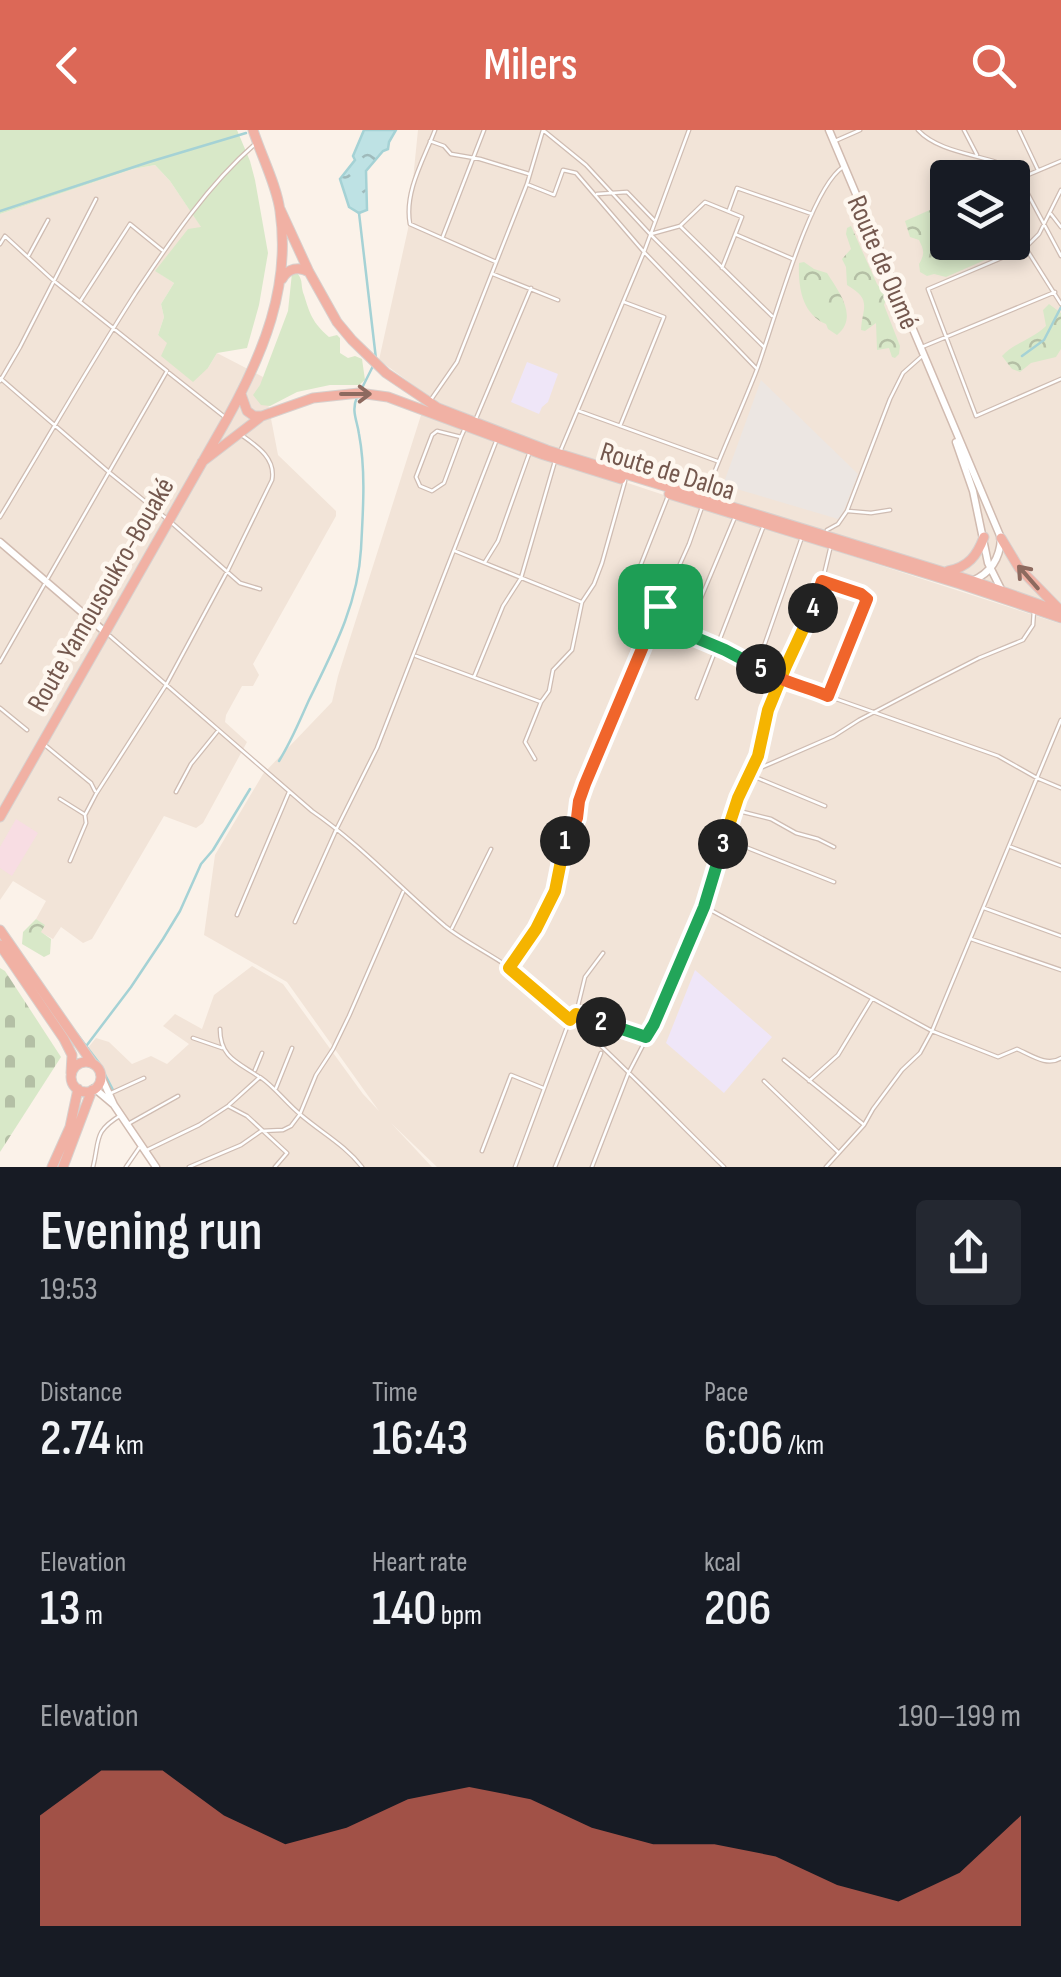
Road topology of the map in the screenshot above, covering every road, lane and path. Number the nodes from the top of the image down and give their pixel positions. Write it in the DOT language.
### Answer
graph roads {
  1 [pos="253,130"];
  2 [pos="434,130"];
  3 [pos="484,130"];
  4 [pos="689,130"];
  5 [pos="829,130"];
  6 [pos="860,130"];
  7 [pos="918,130"];
  8 [pos="964,130"];
  9 [pos="1019,130"];
  10 [pos="834,141"];
  11 [pos="257,142"];
  12 [pos="430,142"];
  13 [pos="978,156"];
  14 [pos="474,158"];
  15 [pos="990,160"];
  16 [pos="1059,162"];
  17 [pos="844,166"];
  18 [pos="1038,171"];
  19 [pos="1061,171"];
  20 [pos="530,175"];
  21 [pos="528,184"];
  22 [pos="1061,190"];
  23 [pos="612,192"];
  24 [pos="595,195"];
  25 [pos="96,199"];
  26 [pos="280,209"];
  27 [pos="728,211"];
  28 [pos="1050,212"];
  29 [pos="813,214"];
  30 [pos="48,220"];
  31 [pos="655,221"];
  32 [pos="680,226"];
  33 [pos="1044,226"];
  34 [pos="1061,227"];
  35 [pos="650,234"];
  36 [pos="737,235"];
  37 [pos="442,238"];
  38 [pos="0,244"];
  39 [pos="1030,244"];
  40 [pos="163,251"];
  41 [pos="644,252"];
  42 [pos="1030,254"];
  43 [pos="28,256"];
  44 [pos="1061,256"];
  45 [pos="794,259"];
  46 [pos="997,260"];
  47 [pos="496,262"];
  48 [pos="722,268"];
  49 [pos="310,272"];
  50 [pos="492,273"];
  51 [pos="281,280"];
  52 [pos="54,281"];
  53 [pos="531,288"];
  54 [pos="1055,292"];
  55 [pos="558,300"];
  56 [pos="80,301"];
  57 [pos="622,302"];
  58 [pos="1061,304"];
  59 [pos="773,318"];
  60 [pos="114,326"];
  61 [pos="945,338"];
  62 [pos="764,346"];
  63 [pos="922,352"];
  64 [pos="757,369"];
  65 [pos="167,371"];
  66 [pos="0,379"];
  67 [pos="1061,379"];
  68 [pos="940,393"];
  69 [pos="241,394"];
  70 [pos="427,406"];
  71 [pos="578,411"];
  72 [pos="262,416"];
  73 [pos="227,419"];
  74 [pos="470,424"];
  75 [pos="55,426"];
  76 [pos="620,426"];
  77 [pos="239,434"];
  78 [pos="461,437"];
  79 [pos="498,438"];
  80 [pos="530,450"];
  81 [pos="558,456"];
  82 [pos="719,461"];
  83 [pos="202,462"];
  84 [pos="110,473"];
  85 [pos="626,481"];
  86 [pos="668,494"];
  87 [pos="704,501"];
  88 [pos="890,510"];
  89 [pos="847,511"];
  90 [pos="736,515"];
  91 [pos="0,518"];
  92 [pos="168,520"];
  93 [pos="764,524"];
  94 [pos="822,534"];
  95 [pos="802,535"];
  96 [pos="984,537"];
  97 [pos="1001,538"];
  98 [pos="0,542"];
  99 [pos="831,544"];
  100 [pos="454,551"];
  101 [pos="484,562"];
  102 [pos="990,569"];
  103 [pos="228,570"];
  104 [pos="939,570"];
  105 [pos="522,578"];
  106 [pos="822,581"];
  107 [pos="972,581"];
  108 [pos="46,582"];
  109 [pos="960,584"];
  110 [pos="669,586"];
  111 [pos="260,589"];
  112 [pos="1004,595"];
  113 [pos="628,597"];
  114 [pos="582,602"];
  115 [pos="660,606"];
  116 [pos="1034,609"];
  117 [pos="1061,614"];
  118 [pos="105,632"];
  119 [pos="717,646"];
  120 [pos="763,648"];
  121 [pos="414,656"];
  122 [pos="0,662"];
  123 [pos="473,678"];
  124 [pos="780,680"];
  125 [pos="166,685"];
  126 [pos="828,696"];
  127 [pos="697,698"];
  128 [pos="540,702"];
  129 [pos="0,708"];
  130 [pos="874,714"];
  131 [pos="1061,720"];
  132 [pos="27,730"];
  133 [pos="218,730"];
  134 [pos="41,742"];
  135 [pos="536,759"];
  136 [pos="751,772"];
  137 [pos="1036,778"];
  138 [pos="105,782"];
  139 [pos="90,783"];
  140 [pos="1061,788"];
  141 [pos="289,791"];
  142 [pos="176,792"];
  143 [pos="96,794"];
  144 [pos="60,799"];
  145 [pos="825,806"];
  146 [pos="736,807"];
  147 [pos="86,815"];
  148 [pos="0,817"];
  149 [pos="337,828"];
  150 [pos="725,839"];
  151 [pos="834,846"];
  152 [pos="1008,846"];
  153 [pos="491,849"];
  154 [pos="70,861"];
  155 [pos="1061,866"];
  156 [pos="834,882"];
  157 [pos="404,890"];
  158 [pos="704,907"];
  159 [pos="983,907"];
  160 [pos="237,915"];
  161 [pos="295,922"];
  162 [pos="0,930"];
  163 [pos="450,930"];
  164 [pos="1061,936"];
  165 [pos="970,938"];
  166 [pos="0,945"];
  167 [pos="604,953"];
  168 [pos="509,968"];
  169 [pos="1061,970"];
  170 [pos="872,998"];
  171 [pos="576,1014"];
  172 [pos="570,1020"];
  173 [pos="220,1028"];
  174 [pos="932,1031"];
  175 [pos="646,1037"];
  176 [pos="193,1038"];
  177 [pos="223,1048"];
  178 [pos="292,1048"];
  179 [pos="602,1050"];
  180 [pos="262,1053"];
  181 [pos="1061,1058"];
  182 [pos="784,1060"];
  183 [pos="96,1069"];
  184 [pos="71,1073"];
  185 [pos="253,1073"];
  186 [pos="628,1074"];
  187 [pos="260,1077"];
  188 [pos="144,1078"];
  189 [pos="764,1081"];
  190 [pos="809,1081"];
  191 [pos="276,1088"];
  192 [pos="544,1088"];
  193 [pos="93,1089"];
  194 [pos="78,1090"];
  195 [pos="109,1094"];
  196 [pos="178,1096"];
  197 [pos="114,1105"];
  198 [pos="228,1106"];
  199 [pos="300,1114"];
  200 [pos="121,1115"];
  201 [pos="127,1124"];
  202 [pos="864,1125"];
  203 [pos="261,1131"];
  204 [pos="144,1148"];
  205 [pos="482,1151"];
  206 [pos="840,1153"];
  207 [pos="52,1167"];
  208 [pos="63,1167"];
  209 [pos="93,1167"];
  210 [pos="126,1167"];
  211 [pos="156,1167"];
  212 [pos="188,1167"];
  213 [pos="275,1167"];
  214 [pos="361,1167"];
  215 [pos="515,1167"];
  216 [pos="555,1167"];
  217 [pos="592,1167"];
  218 [pos="724,1167"];
  219 [pos="826,1167"];
  1 -- 11 [label="highway"];
  2 -- 12 [label="street"];
  3 -- 14 [label="street"];
  4 -- 31 [label="street"];
  5 -- 10 [label="main road, Route de Oumé"];
  6 -- 10 [label="street"];
  7 -- 13 [label="street"];
  8 -- 13 [label="street"];
  9 -- 18 [label="street"];
  10 -- 17 [label="main road, Route de Oumé"];
  11 -- 26 [label="highway"];
  11 -- 40 [label="street"];
  12 -- 14 [label="street"];
  12 -- 37 [label="street"];
  13 -- 15 [label="street"];
  14 -- 20 [label="street"];
  14 -- 37 [label="street"];
  16 -- 18 [label="street"];
  16 -- 19 [label="street"];
  17 -- 29 [label="street"];
  17 -- 63 [label="main road, Route de Oumé"];
  18 -- 33 [label="street"];
  20 -- 21 [label="street"];
  20 -- 23 [label="street"];
  21 -- 24 [label="street"];
  21 -- 47 [label="street"];
  22 -- 28 [label="street"];
  23 -- 24 [label="street"];
  23 -- 31 [label="street"];
  23 -- 35 [label="street"];
  24 -- 41 [label="street"];
  25 -- 52 [label="street"];
  26 -- 49 [label="highway"];
  26 -- 51 [label="highway, Route Yamousoukro-Bouaké"];
  27 -- 29 [label="street"];
  27 -- 32 [label="street"];
  27 -- 36 [label="street"];
  28 -- 33 [label="street"];
  28 -- 34 [label="street"];
  29 -- 45 [label="street"];
  30 -- 43 [label="street"];
  31 -- 35 [label="street"];
  32 -- 35 [label="street"];
  32 -- 48 [label="street"];
  33 -- 39 [label="street"];
  33 -- 44 [label="street"];
  35 -- 41 [label="street"];
  35 -- 62 [label="street"];
  36 -- 45 [label="street"];
  36 -- 48 [label="street"];
  37 -- 47 [label="street"];
  38 -- 43 [label="street"];
  40 -- 56 [label="street"];
  40 -- 60 [label="street"];
  41 -- 57 [label="street"];
  41 -- 64 [label="street"];
  42 -- 54 [label="street"];
  43 -- 52 [label="street"];
  45 -- 59 [label="street"];
  46 -- 61 [label="street"];
  47 -- 50 [label="street"];
  48 -- 59 [label="street"];
  49 -- 51 [label="highway"];
  49 -- 70 [label="highway"];
  50 -- 53 [label="street"];
  50 -- 70 [label="street"];
  51 -- 69 [label="highway, Route Yamousoukro-Bouaké"];
  52 -- 56 [label="street"];
  52 -- 66 [label="street"];
  53 -- 55 [label="street"];
  53 -- 74 [label="street"];
  54 -- 58 [label="street"];
  54 -- 61 [label="street"];
  56 -- 60 [label="street"];
  57 -- 71 [label="street"];
  57 -- 76 [label="street"];
  59 -- 62 [label="street"];
  60 -- 65 [label="street"];
  60 -- 75 [label="street"];
  61 -- 63 [label="street"];
  61 -- 67 [label="street"];
  62 -- 64 [label="street"];
  63 -- 68 [label="main road, Route de Oumé"];
  63 -- 89 [label="street"];
  64 -- 82 [label="street"];
  65 -- 73 [label="street"];
  65 -- 84 [label="street"];
  66 -- 75 [label="street"];
  68 -- 96 [label="main road"];
  68 -- 97 [label="main road"];
  69 -- 72 [label="highway"];
  69 -- 73 [label="highway, Route Yamousoukro-Bouaké"];
  72 -- 70 [label="highway, Route de Daloa, one-way"];
  70 -- 74 [label="highway, Route de Daloa"];
  71 -- 76 [label="street"];
  71 -- 81 [label="street"];
  72 -- 77 [label="highway, Route de Daloa"];
  73 -- 83 [label="highway, Route Yamousoukro-Bouaké"];
  74 -- 78 [label="street"];
  74 -- 79 [label="highway, Route de Daloa"];
  74 -- 81 [label="highway, Route de Daloa"];
  75 -- 84 [label="street"];
  75 -- 91 [label="street"];
  76 -- 82 [label="street"];
  77 -- 83 [label="highway, Route de Daloa"];
  77 -- 103 [label="street"];
  78 -- 78 [label="street"];
  79 -- 80 [label="highway, Route de Daloa"];
  79 -- 100 [label="street"];
  80 -- 81 [label="highway, Route de Daloa"];
  80 -- 101 [label="street"];
  81 -- 85 [label="highway, Route de Daloa"];
  81 -- 87 [label="highway, Route de Daloa"];
  81 -- 105 [label="street"];
  82 -- 87 [label="street"];
  83 -- 92 [label="highway, Route Yamousoukro-Bouaké"];
  84 -- 92 [label="street"];
  84 -- 108 [label="street"];
  85 -- 86 [label="highway, Route de Daloa"];
  85 -- 114 [label="street"];
  86 -- 87 [label="highway, Route de Daloa"];
  86 -- 113 [label="street"];
  87 -- 90 [label="highway, Route de Daloa"];
  87 -- 94 [label="highway, Route de Daloa"];
  87 -- 110 [label="street"];
  88 -- 89 [label="street"];
  89 -- 94 [label="street"];
  90 -- 93 [label="highway, Route de Daloa"];
  90 -- 110 [label="street"];
  92 -- 103 [label="street"];
  92 -- 118 [label="highway, Route Yamousoukro-Bouaké"];
  93 -- 95 [label="highway, Route de Daloa"];
  93 -- 119 [label="street"];
  94 -- 104 [label="highway, Route de Daloa"];
  95 -- 99 [label="highway, Route de Daloa"];
  95 -- 120 [label="street"];
  96 -- 102 [label="main road"];
  96 -- 104 [label="highway"];
  97 -- 102 [label="main road"];
  117 -- 97 [label="highway, one-way"];
  98 -- 108 [label="main road"];
  99 -- 106 [label="street"];
  99 -- 109 [label="highway, Route de Daloa"];
  100 -- 101 [label="street"];
  100 -- 121 [label="street"];
  101 -- 105 [label="street"];
  102 -- 107 [label="main road"];
  102 -- 112 [label="main road"];
  103 -- 111 [label="street"];
  103 -- 125 [label="street"];
  104 -- 107 [label="highway, Route de Daloa"];
  105 -- 114 [label="street"];
  105 -- 123 [label="street"];
  106 -- 124 [label="street"];
  106 -- 126 [label="street"];
  107 -- 109 [label="main road"];
  107 -- 112 [label="highway, Route de Daloa"];
  108 -- 118 [label="main road"];
  108 -- 122 [label="street"];
  109 -- 112 [label="highway, Route de Daloa"];
  110 -- 115 [label="street"];
  112 -- 116 [label="highway, Route de Daloa"];
  112 -- 117 [label="highway, Route de Daloa"];
  114 -- 128 [label="street"];
  115 -- 119 [label="street"];
  115 -- 168 [label="street"];
  116 -- 117 [label="highway, Route de Daloa"];
  116 -- 130 [label="street"];
  118 -- 125 [label="street"];
  118 -- 134 [label="highway, Route Yamousoukro-Bouaké"];
  119 -- 124 [label="street"];
  119 -- 127 [label="street"];
  121 -- 123 [label="street"];
  121 -- 149 [label="street"];
  123 -- 128 [label="street"];
  124 -- 126 [label="street"];
  124 -- 136 [label="street"];
  125 -- 133 [label="street"];
  125 -- 138 [label="street"];
  126 -- 130 [label="street"];
  128 -- 135 [label="street"];
  129 -- 132 [label="street"];
  130 -- 136 [label="street"];
  130 -- 137 [label="street"];
  131 -- 137 [label="street"];
  133 -- 141 [label="street"];
  133 -- 142 [label="street"];
  134 -- 139 [label="street"];
  134 -- 148 [label="highway, Route Yamousoukro-Bouaké"];
  136 -- 145 [label="street"];
  136 -- 146 [label="street"];
  137 -- 140 [label="street"];
  137 -- 152 [label="street"];
  138 -- 139 [label="street"];
  138 -- 143 [label="street"];
  139 -- 143 [label="street"];
  141 -- 149 [label="street"];
  141 -- 160 [label="street"];
  143 -- 147 [label="street"];
  144 -- 147 [label="street"];
  146 -- 150 [label="street"];
  146 -- 151 [label="street"];
  147 -- 154 [label="street"];
  149 -- 157 [label="street"];
  149 -- 161 [label="street"];
  150 -- 156 [label="street"];
  150 -- 158 [label="street"];
  152 -- 155 [label="street"];
  152 -- 159 [label="street"];
  153 -- 163 [label="street"];
  157 -- 163 [label="street"];
  157 -- 199 [label="street"];
  158 -- 170 [label="street"];
  158 -- 175 [label="street"];
  159 -- 164 [label="street"];
  159 -- 165 [label="street"];
  162 -- 183 [label="highway"];
  163 -- 168 [label="street"];
  165 -- 169 [label="street"];
  165 -- 174 [label="street"];
  166 -- 184 [label="highway"];
  167 -- 171 [label="street"];
  168 -- 172 [label="street"];
  170 -- 174 [label="street"];
  170 -- 190 [label="street"];
  171 -- 172 [label="street"];
  171 -- 175 [label="street"];
  172 -- 179 [label="street"];
  172 -- 192 [label="street"];
  173 -- 177 [label="street"];
  174 -- 181 [label="street"];
  174 -- 202 [label="street"];
  175 -- 186 [label="street"];
  176 -- 177 [label="street"];
  177 -- 185 [label="street"];
  178 -- 191 [label="street"];
  179 -- 186 [label="street"];
  179 -- 216 [label="street"];
  180 -- 185 [label="street"];
  182 -- 190 [label="street"];
  183 -- 184 [label="highway"];
  183 -- 193 [label="highway"];
  183 -- 195 [label="main road"];
  184 -- 194 [label="highway"];
  185 -- 187 [label="street"];
  186 -- 217 [label="street"];
  186 -- 218 [label="street"];
  187 -- 191 [label="street"];
  187 -- 198 [label="street"];
  188 -- 195 [label="street"];
  189 -- 206 [label="street"];
  190 -- 202 [label="street"];
  191 -- 199 [label="street"];
  192 -- 205 [label="street"];
  192 -- 215 [label="street"];
  193 -- 194 [label="highway"];
  193 -- 197 [label="main road"];
  193 -- 208 [label="highway"];
  194 -- 207 [label="highway"];
  195 -- 197 [label="main road"];
  196 -- 201 [label="street"];
  197 -- 200 [label="main road"];
  198 -- 203 [label="street"];
  198 -- 204 [label="street"];
  199 -- 203 [label="street"];
  199 -- 214 [label="street"];
  200 -- 201 [label="main road"];
  200 -- 209 [label="street"];
  201 -- 204 [label="main road"];
  202 -- 206 [label="street"];
  203 -- 212 [label="street"];
  203 -- 213 [label="street"];
  204 -- 210 [label="street"];
  204 -- 211 [label="main road"];
  206 -- 219 [label="street"];
}
